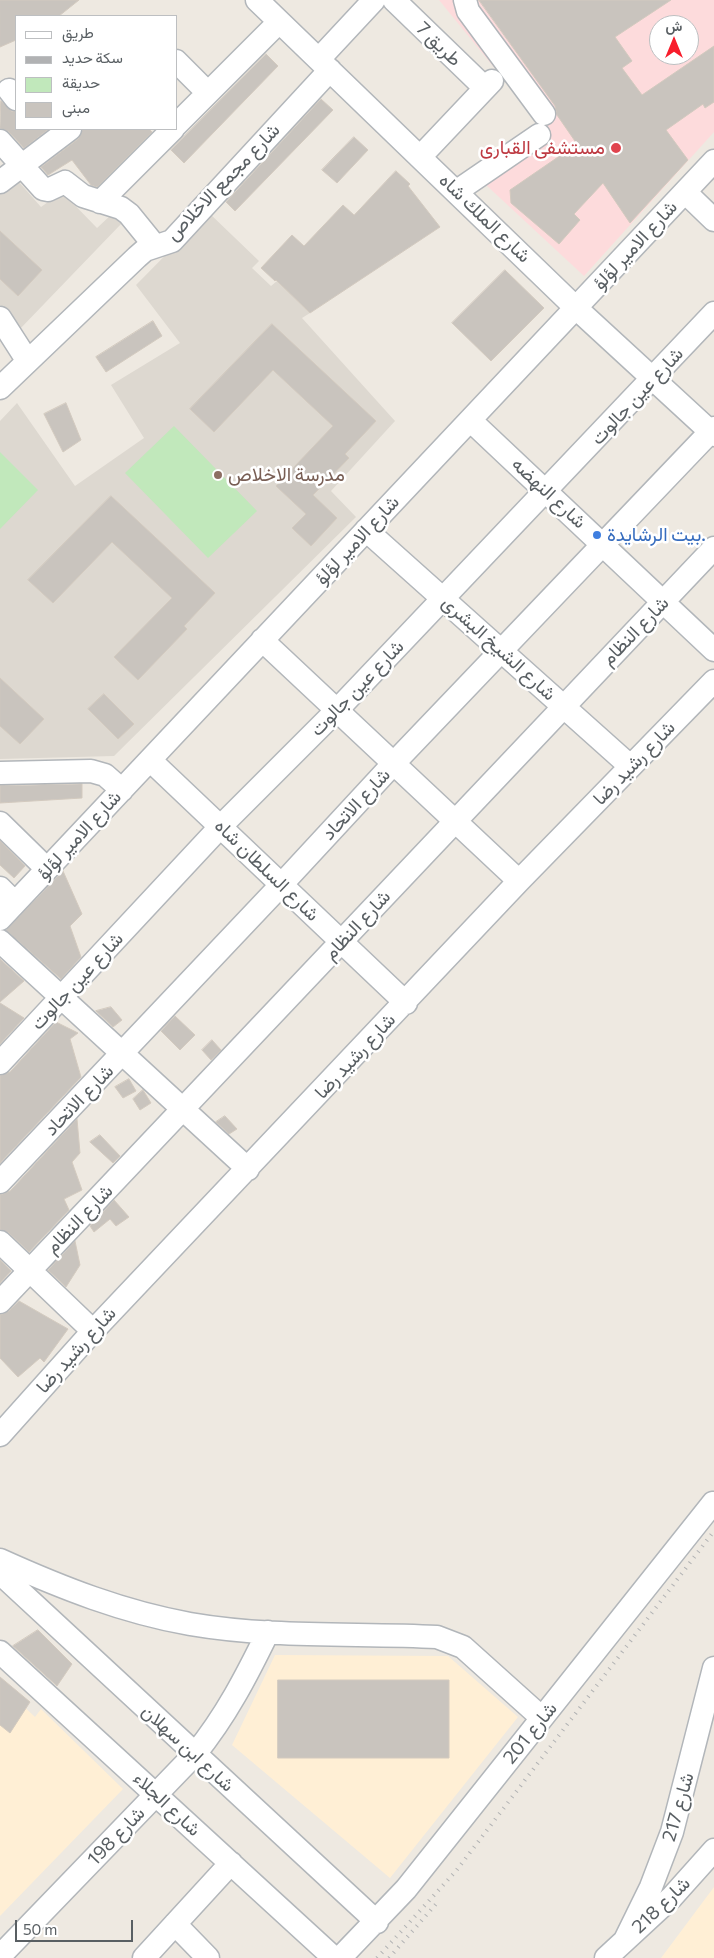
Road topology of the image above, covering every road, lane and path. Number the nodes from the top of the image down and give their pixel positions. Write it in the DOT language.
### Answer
graph roads {
  1 [pos="257,0"];
  2 [pos="374,0"];
  3 [pos="394,0"];
  4 [pos="464,0"];
  5 [pos="279,22"];
  6 [pos="178,63"];
  7 [pos="324,65"];
  8 [pos="208,93"];
  9 [pos="178,123"];
  10 [pos="67,130"];
  11 [pos="172,130"];
  12 [pos="46,136"];
  13 [pos="0,141"];
  14 [pos="420,156"];
  15 [pos="714,161"];
  16 [pos="22,166"];
  17 [pos="0,182"];
  18 [pos="457,191"];
  19 [pos="685,192"];
  20 [pos="100,202"];
  21 [pos="714,220"];
  22 [pos="154,246"];
  23 [pos="576,308"];
  24 [pos="714,313"];
  25 [pos="0,318"];
  26 [pos="27,360"];
  27 [pos="653,378"];
  28 [pos="0,388"];
  29 [pos="470,420"];
  30 [pos="713,432"];
  31 [pos="547,491"];
  32 [pos="366,530"];
  33 [pos="603,544"];
  34 [pos="714,548"];
  35 [pos="444,597"];
  36 [pos="663,602"];
  37 [pos="262,640"];
  38 [pos="714,650"];
  39 [pos="502,651"];
  40 [pos="714,681"];
  41 [pos="564,706"];
  42 [pos="338,709"];
  43 [pos="150,760"];
  44 [pos="394,763"];
  45 [pos="630,766"];
  46 [pos="0,772"];
  47 [pos="122,790"];
  48 [pos="455,820"];
  49 [pos="0,823"];
  50 [pos="221,826"];
  51 [pos="47,869"];
  52 [pos="519,881"];
  53 [pos="282,884"];
  54 [pos="5,903"];
  55 [pos="0,941"];
  56 [pos="342,941"];
  57 [pos="62,997"];
  58 [pos="406,1002"];
  59 [pos="123,1053"];
  60 [pos="0,1063"];
  61 [pos="184,1109"];
  62 [pos="248,1169"];
  63 [pos="0,1182"];
  64 [pos="0,1242"];
  65 [pos="30,1271"];
  66 [pos="0,1302"];
  67 [pos="93,1331"];
  68 [pos="0,1435"];
  69 [pos="713,1503"];
  70 [pos="0,1560"];
  71 [pos="0,1573"];
  72 [pos="268,1632"];
  73 [pos="0,1652"];
  74 [pos="714,1668"];
  75 [pos="710,1703"];
  76 [pos="542,1718"];
  77 [pos="195,1754"];
  78 [pos="156,1794"];
  79 [pos="710,1862"];
  80 [pos="231,1863"];
  81 [pos="377,1922"];
  82 [pos="175,1924"];
  83 [pos="625,1940"];
  84 [pos="0,1956"];
  85 [pos="144,1958"];
  86 [pos="208,1958"];
  87 [pos="334,1958"];
  88 [pos="340,1958"];
  89 [pos="606,1958"];
  1 -- 5 [label="street, شارع الملك شاه"];
  2 -- 7 [label="street, شارع مجمع الاخلاص"];
  3 -- 14 [label="street, طريق 7"];
  4 -- 18 [label="street"];
  5 -- 7 [label="street, شارع الملك شاه"];
  5 -- 8 [label="street"];
  6 -- 8 [label="street"];
  7 -- 14 [label="street, شارع الملك شاه"];
  7 -- 22 [label="street, شارع مجمع الاخلاص"];
  8 -- 9 [label="street"];
  10 -- 12 [label="street"];
  11 -- 20 [label="street"];
  12 -- 16 [label="street"];
  13 -- 16 [label="street"];
  14 -- 18 [label="street, شارع الملك شاه"];
  15 -- 19 [label="street, شارع الامير لؤلؤ"];
  16 -- 17 [label="street"];
  16 -- 20 [label="street"];
  18 -- 23 [label="street, شارع الملك شاه"];
  19 -- 21 [label="street"];
  19 -- 23 [label="street, شارع الامير لؤلؤ"];
  20 -- 22 [label="street"];
  22 -- 26 [label="street, شارع مجمع الاخلاص"];
  23 -- 27 [label="street, شارع الملك شاه"];
  23 -- 29 [label="street, شارع الامير لؤلؤ"];
  24 -- 27 [label="street, شارع عين جالوت"];
  25 -- 26 [label="street"];
  26 -- 28 [label="street, شارع مجمع الاخلاص"];
  27 -- 30 [label="street, شارع الملك شاه"];
  27 -- 31 [label="street, شارع عين جالوت"];
  29 -- 31 [label="street, شارع النهضه"];
  29 -- 32 [label="street, شارع الامير لؤلؤ"];
  30 -- 33 [label="street, شارع الاتحاد"];
  31 -- 33 [label="street, شارع النهضه"];
  31 -- 35 [label="street, شارع عين جالوت"];
  32 -- 35 [label="street, شارع الشيخ البشرى"];
  32 -- 37 [label="street, شارع الامير لؤلؤ"];
  33 -- 36 [label="street, شارع النهضه"];
  33 -- 39 [label="street, شارع الاتحاد"];
  34 -- 36 [label="street, شارع النظام"];
  35 -- 39 [label="street, شارع الشيخ البشرى"];
  35 -- 42 [label="street, شارع عين جالوت"];
  36 -- 38 [label="street, شارع النهضه"];
  36 -- 41 [label="street, شارع النظام"];
  37 -- 42 [label="street"];
  37 -- 43 [label="street, شارع الامير لؤلؤ"];
  39 -- 41 [label="street, شارع الشيخ البشرى"];
  39 -- 44 [label="street, شارع الاتحاد"];
  40 -- 45 [label="street, شارع رشيد رضا"];
  41 -- 45 [label="street, شارع الشيخ البشرى"];
  41 -- 48 [label="street, شارع النظام"];
  42 -- 44 [label="street"];
  42 -- 50 [label="street, شارع عين جالوت"];
  43 -- 47 [label="street, شارع الامير لؤلؤ"];
  43 -- 50 [label="street, شارع السلطان شاه"];
  44 -- 48 [label="street"];
  44 -- 53 [label="street, شارع الاتحاد"];
  45 -- 52 [label="street, شارع رشيد رضا"];
  46 -- 47 [label="street"];
  47 -- 51 [label="street, شارع الامير لؤلؤ"];
  48 -- 52 [label="street"];
  48 -- 56 [label="street, شارع النظام"];
  49 -- 51 [label="street"];
  50 -- 53 [label="street, شارع السلطان شاه"];
  50 -- 57 [label="street, شارع عين جالوت"];
  51 -- 54 [label="street, شارع الامير لؤلؤ"];
  52 -- 58 [label="street, شارع رشيد رضا"];
  53 -- 56 [label="street, شارع السلطان شاه"];
  53 -- 59 [label="street, شارع الاتحاد"];
  55 -- 57 [label="street"];
  56 -- 58 [label="street, شارع السلطان شاه"];
  56 -- 61 [label="street, شارع النظام"];
  57 -- 59 [label="street"];
  57 -- 60 [label="street, شارع عين جالوت"];
  58 -- 62 [label="street, شارع رشيد رضا"];
  59 -- 61 [label="street"];
  59 -- 63 [label="street, شارع الاتحاد"];
  61 -- 62 [label="street"];
  61 -- 65 [label="street, شارع النظام"];
  62 -- 67 [label="street, شارع رشيد رضا"];
  64 -- 65 [label="street"];
  65 -- 66 [label="street, شارع النظام"];
  65 -- 67 [label="street"];
  67 -- 68 [label="street, شارع رشيد رضا"];
  69 -- 76 [label="street, شارع 201"];
  70 -- 72 [label="street"];
  71 -- 77 [label="street, شارع ابن سهلان"];
  72 -- 76 [label="street"];
  72 -- 77 [label="street, شارع 198"];
  73 -- 78 [label="street, شارع الجلاء"];
  74 -- 75 [label="street, شارع 217"];
  75 -- 83 [label="street, شارع 217"];
  76 -- 81 [label="street, شارع 201"];
  77 -- 78 [label="street, شارع 198"];
  77 -- 81 [label="street, شارع ابن سهلان"];
  78 -- 80 [label="street, شارع الجلاء"];
  78 -- 84 [label="street, شارع 198"];
  79 -- 83 [label="street, شارع 218"];
  80 -- 82 [label="street"];
  80 -- 87 [label="street, شارع الجلاء"];
  81 -- 88 [label="street, شارع 201"];
  82 -- 85 [label="street"];
  82 -- 86 [label="street"];
  83 -- 89 [label="street, شارع 218"];
}
